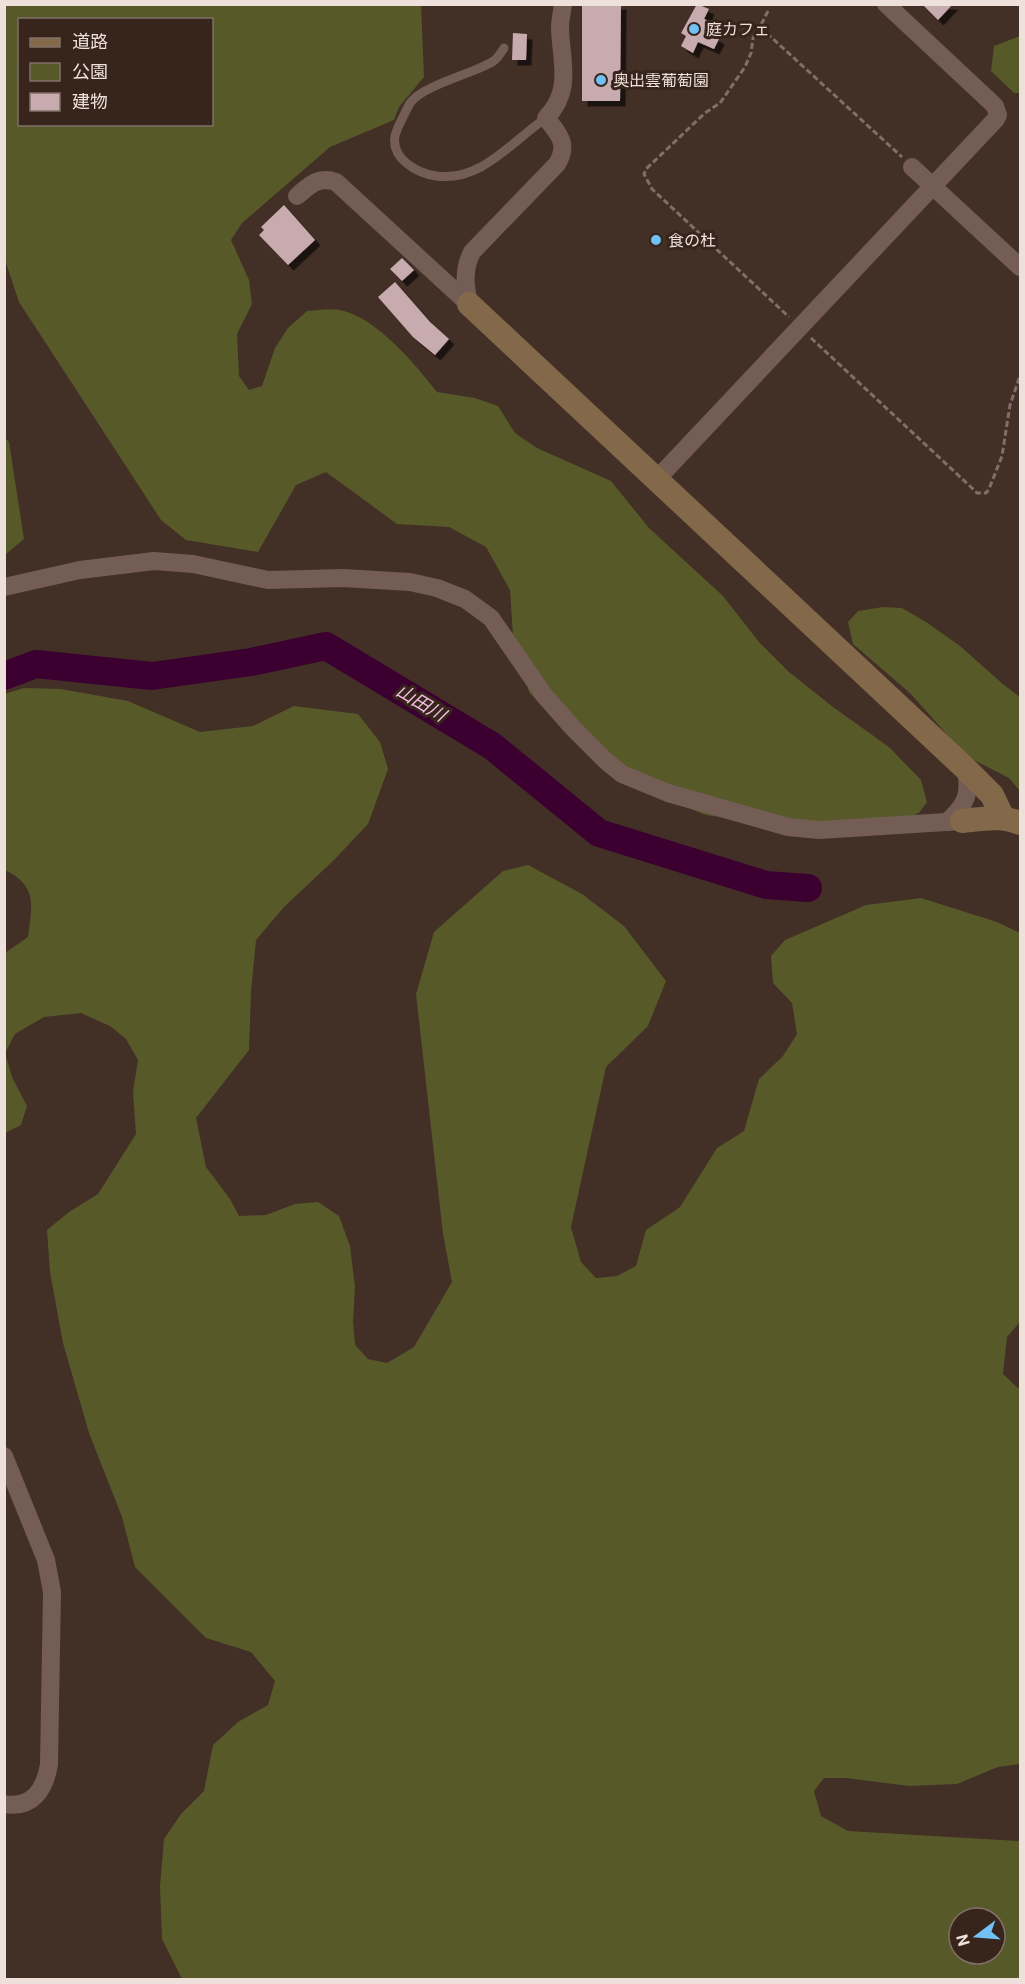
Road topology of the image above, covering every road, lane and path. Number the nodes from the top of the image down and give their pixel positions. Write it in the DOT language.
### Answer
graph roads {
  1 [pos="563,4"];
  2 [pos="886,4"];
  3 [pos="768,11"];
  4 [pos="504,48"];
  5 [pos="546,118"];
  6 [pos="912,166"];
  7 [pos="933,186"];
  8 [pos="297,196"];
  9 [pos="1020,267"];
  10 [pos="469,304"];
  11 [pos="657,478"];
  12 [pos="4,587"];
  13 [pos="966,769"];
  14 [pos="955,821"];
  15 [pos="1012,821"];
  16 [pos="4,1456"];
  17 [pos="4,1804"];
  1 -- 5 [label="street"];
  2 -- 7 [label="street"];
  3 -- 6 [label="path"];
  4 -- 5 [label="lane"];
  5 -- 10 [label="street"];
  6 -- 7 [label="street"];
  7 -- 9 [label="street"];
  7 -- 11 [label="street"];
  8 -- 10 [label="street"];
  10 -- 11 [label="street"];
  11 -- 13 [label="street"];
  12 -- 14 [label="street"];
  13 -- 14 [label="street"];
  13 -- 15 [label="street"];
  14 -- 15 [label="street"];
  16 -- 17 [label="street"];
}
